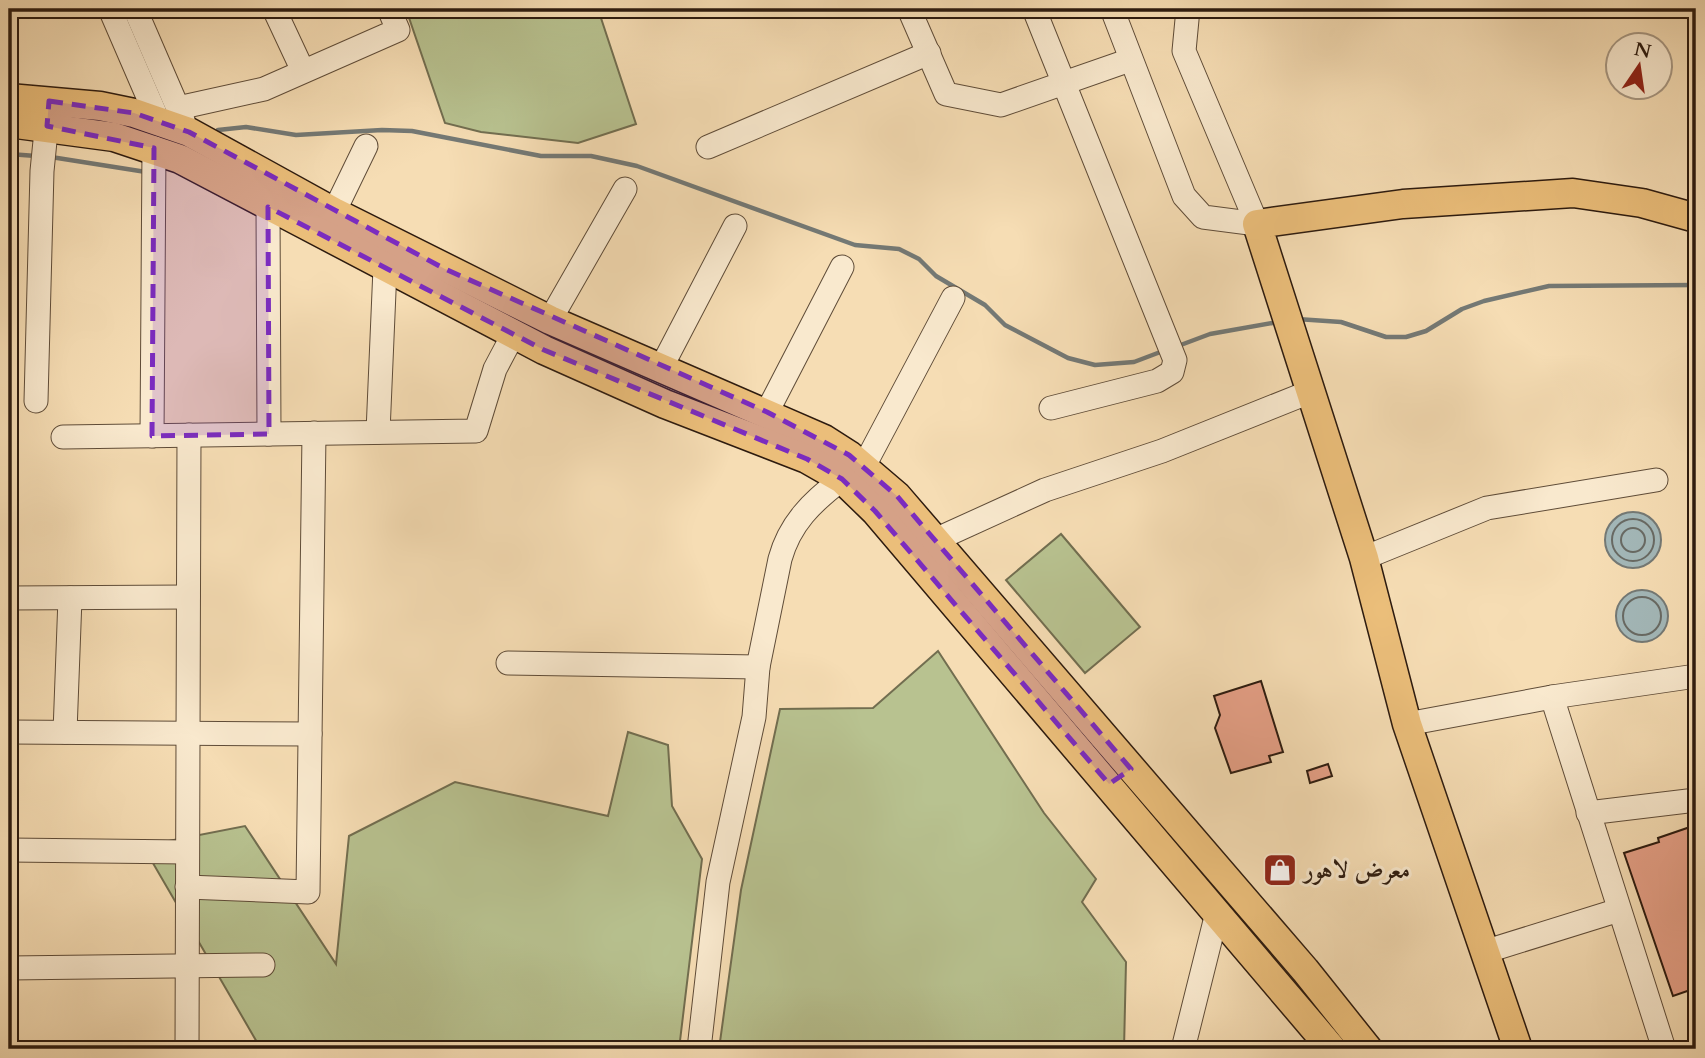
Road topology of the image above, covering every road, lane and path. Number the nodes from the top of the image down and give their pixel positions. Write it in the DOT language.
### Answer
graph roads {
  1 [pos="110,9"];
  2 [pos="135,9"];
  3 [pos="274,9"];
  4 [pos="389,9"];
  5 [pos="909,9"];
  6 [pos="1034,9"];
  7 [pos="1112,9"];
  8 [pos="1188,9"];
  9 [pos="929,53"];
  10 [pos="1130,60"];
  11 [pos="303,71"];
  12 [pos="1065,83"];
  13 [pos="9,98"];
  14 [pos="175,120"];
  15 [pos="9,123"];
  16 [pos="47,124"];
  17 [pos="366,146"];
  18 [pos="708,147"];
  19 [pos="154,148"];
  20 [pos="625,189"];
  21 [pos="268,207"];
  22 [pos="334,212"];
  23 [pos="1696,218"];
  24 [pos="1257,224"];
  25 [pos="734,226"];
  26 [pos="842,267"];
  27 [pos="385,268"];
  28 [pos="953,298"];
  29 [pos="538,314"];
  30 [pos="513,335"];
  31 [pos="661,368"];
  32 [pos="1312,391"];
  33 [pos="36,401"];
  34 [pos="1051,408"];
  35 [pos="767,412"];
  36 [pos="378,432"];
  37 [pos="314,433"];
  38 [pos="269,434"];
  39 [pos="189,435"];
  40 [pos="152,436"];
  41 [pos="63,437"];
  42 [pos="853,473"];
  43 [pos="1656,480"];
  44 [pos="933,541"];
  45 [pos="1364,558"];
  46 [pos="188,597"];
  47 [pos="9,598"];
  48 [pos="70,598"];
  49 [pos="508,663"];
  50 [pos="758,667"];
  51 [pos="1696,676"];
  52 [pos="1552,696"];
  53 [pos="1407,724"];
  54 [pos="9,732"];
  55 [pos="65,732"];
  56 [pos="188,733"];
  57 [pos="310,734"];
  58 [pos="1120,776"];
  59 [pos="1696,800"];
  60 [pos="1588,813"];
  61 [pos="9,850"];
  62 [pos="187,852"];
  63 [pos="187,887"];
  64 [pos="1619,910"];
  65 [pos="1217,913"];
  66 [pos="1484,952"];
  67 [pos="262,965"];
  68 [pos="187,966"];
  69 [pos="9,968"];
  70 [pos="187,1049"];
  71 [pos="699,1049"];
  72 [pos="1183,1049"];
  73 [pos="1332,1049"];
  74 [pos="1368,1049"];
  75 [pos="1518,1049"];
  76 [pos="1664,1049"];
  1 -- 14 [label="street"];
  2 -- 14 [label="street"];
  3 -- 11 [label="street"];
  4 -- 11 [label="street"];
  5 -- 9 [label="street"];
  6 -- 12 [label="street"];
  7 -- 10 [label="street"];
  8 -- 24 [label="street"];
  9 -- 12 [label="street"];
  9 -- 18 [label="street"];
  10 -- 12 [label="street"];
  10 -- 24 [label="street"];
  11 -- 14 [label="street"];
  12 -- 34 [label="street"];
  13 -- 16 [label="main road"];
  14 -- 16 [label="main road"];
  14 -- 22 [label="main road"];
  15 -- 16 [label="main road"];
  16 -- 19 [label="main road"];
  16 -- 33 [label="street"];
  17 -- 22 [label="street"];
  19 -- 21 [label="main road"];
  19 -- 40 [label="street"];
  20 -- 29 [label="street"];
  21 -- 27 [label="main road"];
  21 -- 38 [label="street"];
  22 -- 29 [label="main road"];
  23 -- 24 [label="main road"];
  24 -- 32 [label="main road"];
  25 -- 31 [label="street"];
  26 -- 35 [label="street"];
  27 -- 30 [label="main road"];
  27 -- 36 [label="street"];
  28 -- 42 [label="street"];
  29 -- 30 [label="main road"];
  29 -- 31 [label="main road"];
  30 -- 36 [label="street"];
  30 -- 42 [label="main road"];
  31 -- 35 [label="main road"];
  32 -- 44 [label="street"];
  32 -- 45 [label="main road"];
  35 -- 42 [label="main road"];
  36 -- 37 [label="street"];
  37 -- 38 [label="street"];
  37 -- 57 [label="street"];
  38 -- 39 [label="street"];
  39 -- 40 [label="street"];
  39 -- 46 [label="street"];
  40 -- 41 [label="street"];
  42 -- 44 [label="main road"];
  42 -- 50 [label="street"];
  42 -- 58 [label="main road"];
  43 -- 45 [label="street"];
  44 -- 58 [label="main road"];
  45 -- 53 [label="main road"];
  46 -- 48 [label="street"];
  46 -- 56 [label="street"];
  47 -- 48 [label="street"];
  48 -- 55 [label="street"];
  49 -- 50 [label="street"];
  50 -- 71 [label="street"];
  51 -- 52 [label="street"];
  52 -- 53 [label="street"];
  52 -- 60 [label="street"];
  53 -- 66 [label="main road"];
  54 -- 55 [label="street"];
  55 -- 56 [label="street"];
  56 -- 57 [label="street"];
  56 -- 62 [label="street"];
  57 -- 63 [label="street"];
  58 -- 65 [label="main road"];
  58 -- 74 [label="main road"];
  59 -- 60 [label="street"];
  60 -- 64 [label="street"];
  61 -- 62 [label="street"];
  62 -- 63 [label="street"];
  63 -- 68 [label="street"];
  64 -- 66 [label="street"];
  64 -- 76 [label="street"];
  65 -- 72 [label="street"];
  65 -- 73 [label="main road"];
  66 -- 75 [label="main road"];
  67 -- 68 [label="street"];
  68 -- 69 [label="street"];
  68 -- 70 [label="street"];
}
